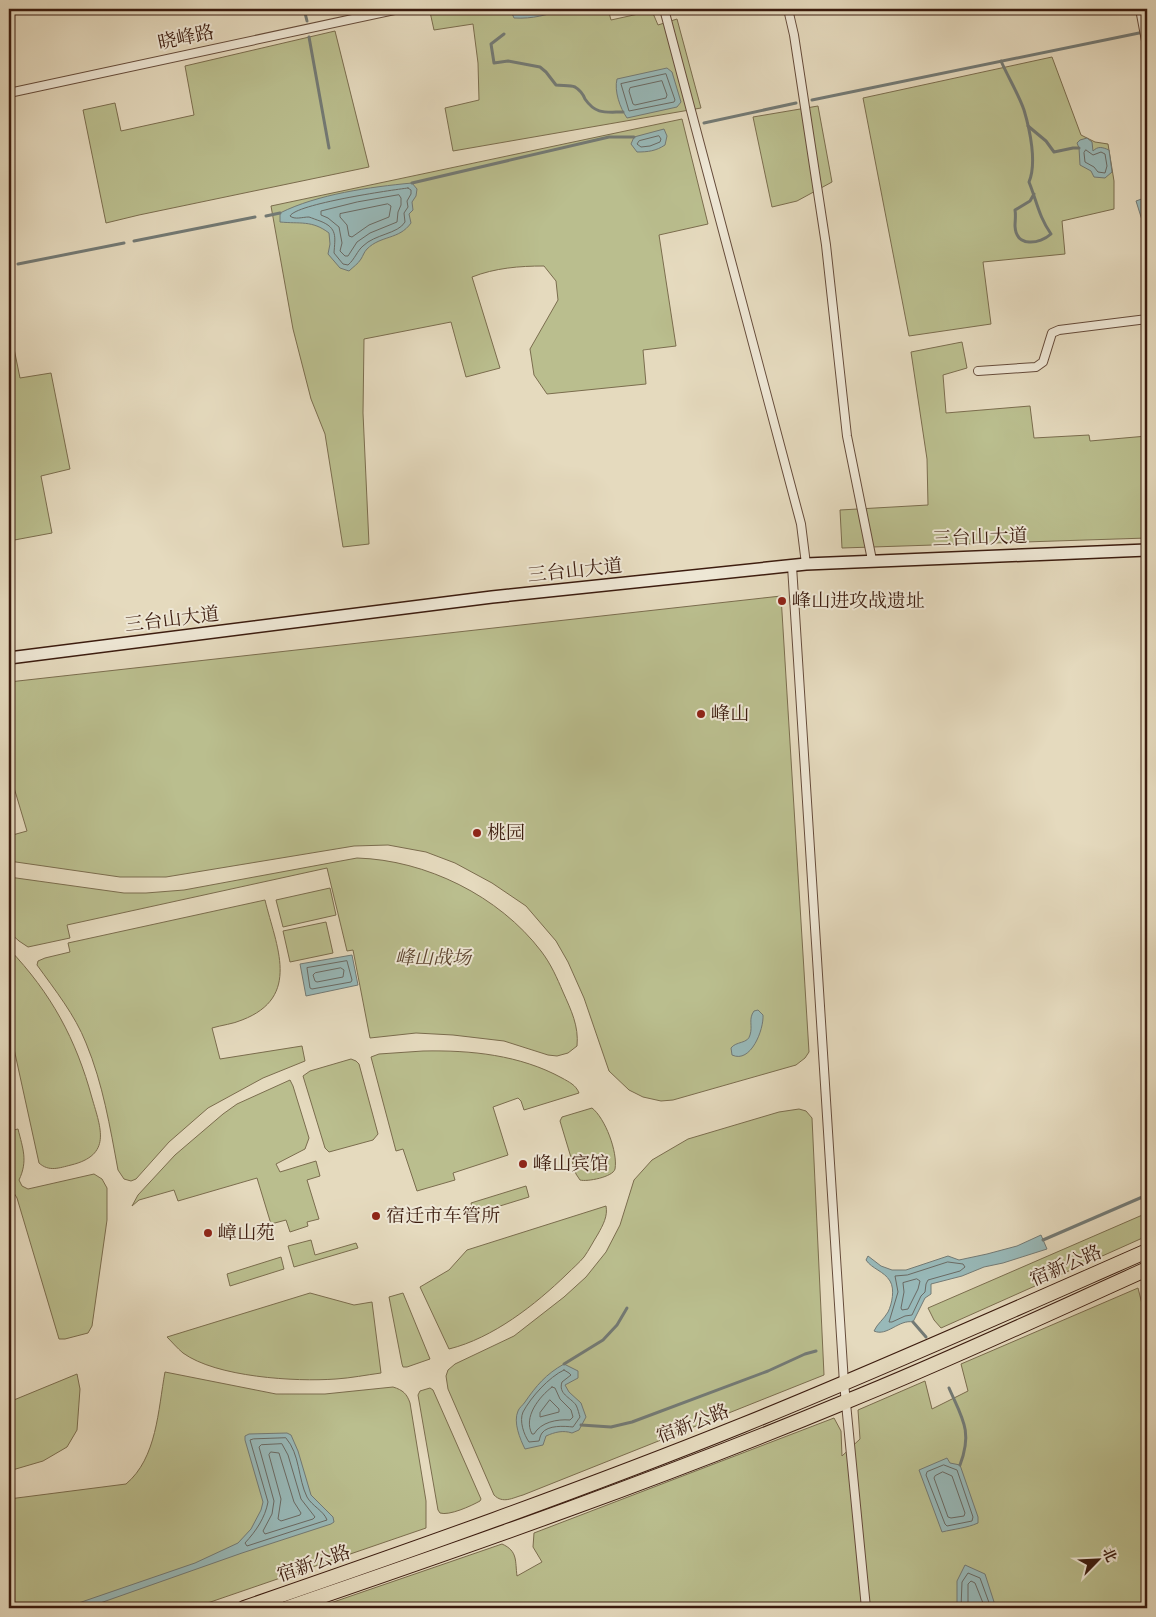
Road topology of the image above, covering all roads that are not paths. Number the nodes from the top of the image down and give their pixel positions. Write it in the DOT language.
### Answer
graph roads {
  1 [pos="399,9"];
  2 [pos="664,9"];
  3 [pos="788,9"];
  4 [pos="1140,9"];
  5 [pos="1147,46"];
  6 [pos="9,93"];
  7 [pos="1147,319"];
  8 [pos="978,371"];
  9 [pos="1147,550"];
  10 [pos="872,560"];
  11 [pos="806,564"];
  12 [pos="792,566"];
  13 [pos="9,658"];
  14 [pos="1147,1251"];
  15 [pos="1147,1269"];
  16 [pos="844,1383"];
  17 [pos="847,1402"];
  18 [pos="244,1608"];
  19 [pos="288,1608"];
  20 [pos="866,1608"];
  1 -- 6 [label="street, 晓峰路"];
  2 -- 11 [label="street"];
  3 -- 10 [label="street"];
  4 -- 5 [label="street"];
  7 -- 8 [label="street"];
  9 -- 10 [label="main road, 三台山大道"];
  10 -- 11 [label="main road, 三台山大道"];
  11 -- 12 [label="main road, 三台山大道"];
  12 -- 13 [label="main road, 三台山大道"];
  12 -- 16 [label="street"];
  14 -- 16 [label="highway, 宿新公路"];
  15 -- 17 [label="highway, 宿新公路"];
  16 -- 17 [label="street"];
  16 -- 18 [label="highway, 宿新公路"];
  17 -- 19 [label="highway, 宿新公路"];
  17 -- 20 [label="street"];
}
